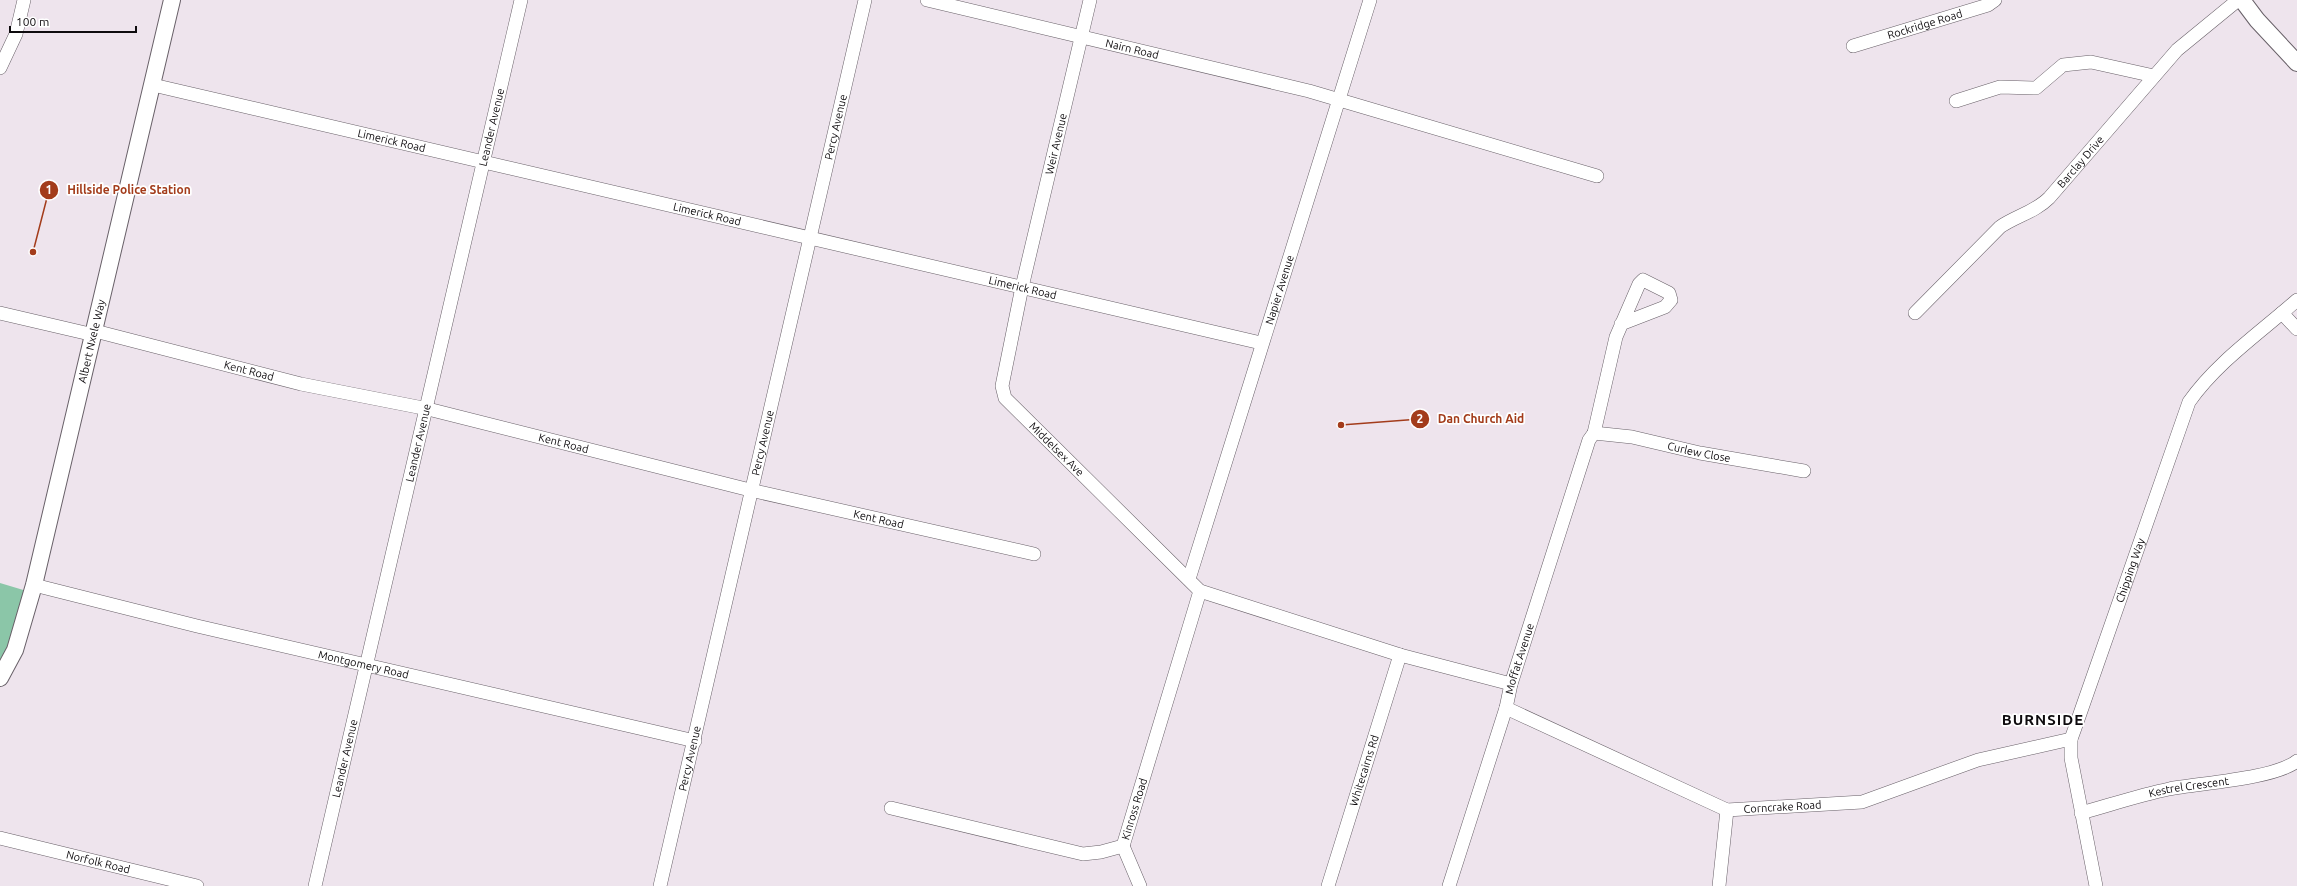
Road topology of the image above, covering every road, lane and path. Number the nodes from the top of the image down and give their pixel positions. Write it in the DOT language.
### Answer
graph roads {
  1 [pos="24,0"];
  2 [pos="172,0"];
  3 [pos="521,0"];
  4 [pos="865,0"];
  5 [pos="927,0"];
  6 [pos="1090,0"];
  7 [pos="1370,0"];
  8 [pos="1994,0"];
  9 [pos="2238,0"];
  10 [pos="2242,0"];
  11 [pos="1082,36"];
  12 [pos="1853,46"];
  13 [pos="2,62"];
  14 [pos="2297,63"];
  15 [pos="2154,76"];
  16 [pos="153,85"];
  17 [pos="1337,99"];
  18 [pos="1956,100"];
  19 [pos="483,162"];
  20 [pos="1597,176"];
  21 [pos="811,239"];
  22 [pos="1022,287"];
  23 [pos="2297,300"];
  24 [pos="0,313"];
  25 [pos="1915,313"];
  26 [pos="2282,313"];
  27 [pos="1621,324"];
  28 [pos="2297,329"];
  29 [pos="94,333"];
  30 [pos="1261,343"];
  31 [pos="428,409"];
  32 [pos="1594,433"];
  33 [pos="1804,471"];
  34 [pos="750,490"];
  35 [pos="1034,554"];
  36 [pos="1189,579"];
  37 [pos="34,585"];
  38 [pos="1200,591"];
  39 [pos="1400,655"];
  40 [pos="366,664"];
  41 [pos="0,678"];
  42 [pos="1511,684"];
  43 [pos="1506,708"];
  44 [pos="2071,740"];
  45 [pos="695,741"];
  46 [pos="2297,761"];
  47 [pos="891,808"];
  48 [pos="1726,810"];
  49 [pos="2081,813"];
  50 [pos="0,838"];
  51 [pos="1123,846"];
  52 [pos="197,886"];
  53 [pos="315,886"];
  54 [pos="660,886"];
  55 [pos="1140,886"];
  56 [pos="1328,886"];
  57 [pos="1449,886"];
  58 [pos="1719,886"];
  59 [pos="2096,886"];
  1 -- 13 [label="street"];
  2 -- 16 [label="main road, Albert Nxele Way"];
  3 -- 19 [label="street, Leander Avenue"];
  4 -- 21 [label="street, Percy Avenue"];
  5 -- 11 [label="street, Nairn Road"];
  6 -- 11 [label="street, Weir Avenue"];
  7 -- 17 [label="street, Napier Avenue"];
  8 -- 12 [label="street, Rockridge Road"];
  9 -- 15 [label="street, Barclay Drive"];
  10 -- 14 [label="main road"];
  11 -- 17 [label="street, Nairn Road"];
  11 -- 22 [label="street, Weir Avenue"];
  15 -- 18 [label="street"];
  15 -- 25 [label="street, Barclay Drive"];
  16 -- 19 [label="street, Limerick Road"];
  16 -- 29 [label="main road, Albert Nxele Way"];
  17 -- 20 [label="street, Nairn Road"];
  17 -- 30 [label="street, Napier Avenue"];
  19 -- 21 [label="street, Limerick Road"];
  19 -- 31 [label="street, Leander Avenue"];
  21 -- 22 [label="street, Limerick Road"];
  21 -- 34 [label="street, Percy Avenue"];
  22 -- 30 [label="street, Limerick Road"];
  22 -- 36 [label="street, Middelsex Ave"];
  23 -- 26 [label="street, Chipping Way"];
  24 -- 29 [label="street, Kent Road"];
  26 -- 28 [label="street"];
  26 -- 44 [label="street, Chipping Way"];
  27 -- 32 [label="street, Moffat Avenue"];
  29 -- 31 [label="street, Kent Road"];
  29 -- 37 [label="main road, Albert Nxele Way"];
  30 -- 36 [label="street, Napier Avenue"];
  31 -- 34 [label="street, Kent Road"];
  31 -- 40 [label="street, Leander Avenue"];
  32 -- 33 [label="street, Curlew Close"];
  32 -- 42 [label="street, Moffat Avenue"];
  34 -- 35 [label="street, Kent Road"];
  34 -- 45 [label="street, Percy Avenue"];
  36 -- 38 [label="street, Middelsex Ave"];
  37 -- 40 [label="street, Montgomery Road"];
  37 -- 41 [label="main road, Albert Nxele Way"];
  38 -- 39 [label="street"];
  38 -- 51 [label="street, Kinross Road"];
  39 -- 42 [label="street"];
  39 -- 56 [label="street, Whitecairns Rd"];
  40 -- 45 [label="street, Montgomery Road"];
  40 -- 53 [label="street, Leander Avenue"];
  42 -- 43 [label="street, Moffat Avenue"];
  43 -- 48 [label="street, Corncrake Road"];
  43 -- 57 [label="street, Moffat Avenue"];
  44 -- 48 [label="street, Corncrake Road"];
  44 -- 49 [label="street, Chipping Way"];
  45 -- 54 [label="street, Percy Avenue"];
  46 -- 49 [label="street, Kestrel Crescent"];
  47 -- 51 [label="street, Kinross Road"];
  48 -- 58 [label="street"];
  49 -- 59 [label="street, Chipping Way"];
  50 -- 52 [label="street, Norfolk Road"];
  51 -- 55 [label="street"];
}
